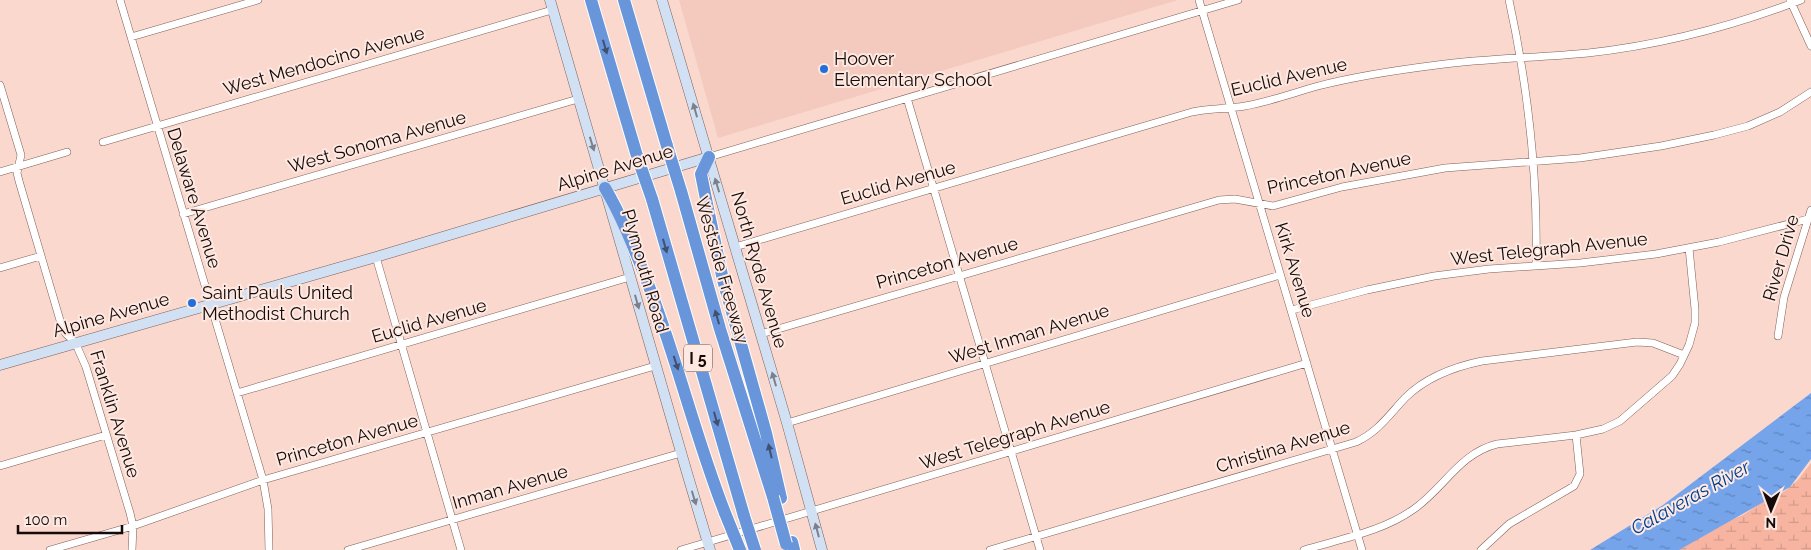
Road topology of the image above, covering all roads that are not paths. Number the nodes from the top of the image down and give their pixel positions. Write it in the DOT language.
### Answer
graph roads {
  1 [pos="120,0"];
  2 [pos="258,0"];
  3 [pos="591,0"];
  4 [pos="624,0"];
  5 [pos="662,0"];
  6 [pos="1198,0"];
  7 [pos="1238,0"];
  8 [pos="1509,0"];
  9 [pos="1801,0"];
  10 [pos="1791,2"];
  11 [pos="551,5"];
  12 [pos="1202,11"];
  13 [pos="131,37"];
  14 [pos="1811,46"];
  15 [pos="1520,58"];
  16 [pos="0,85"];
  17 [pos="1811,92"];
  18 [pos="907,98"];
  19 [pos="578,99"];
  20 [pos="1231,107"];
  21 [pos="157,126"];
  22 [pos="103,142"];
  23 [pos="68,152"];
  24 [pos="709,157"];
  25 [pos="1533,161"];
  26 [pos="19,166"];
  27 [pos="0,172"];
  28 [pos="605,188"];
  29 [pos="934,188"];
  30 [pos="1260,204"];
  31 [pos="1811,210"];
  32 [pos="183,214"];
  33 [pos="1808,219"];
  34 [pos="735,247"];
  35 [pos="1689,248"];
  36 [pos="41,256"];
  37 [pos="376,256"];
  38 [pos="1536,266"];
  39 [pos="0,268"];
  40 [pos="960,275"];
  41 [pos="1280,276"];
  42 [pos="630,277"];
  43 [pos="210,303"];
  44 [pos="1292,310"];
  45 [pos="761,334"];
  46 [pos="1778,336"];
  47 [pos="75,342"];
  48 [pos="402,345"];
  49 [pos="1684,355"];
  50 [pos="985,363"];
  51 [pos="1307,363"];
  52 [pos="0,365"];
  53 [pos="655,366"];
  54 [pos="237,393"];
  55 [pos="787,422"];
  56 [pos="427,432"];
  57 [pos="1576,434"];
  58 [pos="106,435"];
  59 [pos="1332,449"];
  60 [pos="1011,452"];
  61 [pos="680,453"];
  62 [pos="0,466"];
  63 [pos="263,480"];
  64 [pos="777,498"];
  65 [pos="812,510"];
  66 [pos="452,519"];
  67 [pos="133,526"];
  68 [pos="1358,534"];
  69 [pos="1036,536"];
  70 [pos="709,546"];
  71 [pos="790,546"];
  72 [pos="50,550"];
  73 [pos="132,550"];
  74 [pos="269,550"];
  75 [pos="348,550"];
  76 [pos="461,550"];
  77 [pos="680,550"];
  78 [pos="740,550"];
  79 [pos="754,550"];
  80 [pos="822,550"];
  81 [pos="990,550"];
  82 [pos="1040,550"];
  83 [pos="1304,550"];
  84 [pos="1362,550"];
  85 [pos="1481,550"];
  1 -- 13 [label="street, Delaware Avenue"];
  2 -- 13 [label="street"];
  3 -- 79 [label="highway, I 5, one-way, bridge"];
  64 -- 4 [label="highway, Westside Freeway / I 5, one-way, bridge"];
  24 -- 5 [label="street, North Ryde Avenue, one-way"];
  6 -- 12 [label="street, Kirk Avenue"];
  7 -- 12 [label="street, Alpine Avenue"];
  8 -- 15 [label="street"];
  9 -- 10 [label="street, Euclid Avenue"];
  10 -- 14 [label="street"];
  10 -- 15 [label="street, Euclid Avenue"];
  11 -- 19 [label="street, Plymouth Road"];
  11 -- 21 [label="street, West Mendocino Avenue"];
  12 -- 18 [label="street, Alpine Avenue"];
  12 -- 20 [label="street, Kirk Avenue"];
  13 -- 21 [label="street, Delaware Avenue"];
  15 -- 20 [label="street, Euclid Avenue"];
  15 -- 25 [label="street"];
  16 -- 26 [label="street, Franklin Avenue"];
  17 -- 25 [label="street, Princeton Avenue"];
  18 -- 24 [label="street, Alpine Avenue"];
  18 -- 29 [label="street"];
  19 -- 28 [label="street, Plymouth Road, one-way"];
  19 -- 32 [label="street, West Sonoma Avenue"];
  20 -- 29 [label="street, Euclid Avenue"];
  20 -- 30 [label="street, Kirk Avenue"];
  21 -- 22 [label="street, West Mendocino Avenue"];
  21 -- 32 [label="street, Delaware Avenue"];
  23 -- 26 [label="street"];
  24 -- 28 [label="street, Alpine Avenue"];
  34 -- 24 [label="street, North Ryde Avenue, one-way"];
  64 -- 24 [label="highway, one-way"];
  25 -- 30 [label="street, Princeton Avenue"];
  25 -- 38 [label="street"];
  26 -- 27 [label="street"];
  26 -- 36 [label="street, Franklin Avenue"];
  28 -- 37 [label="street, Alpine Avenue"];
  28 -- 42 [label="street, Plymouth Road"];
  28 -- 78 [label="highway, one-way, bridge"];
  29 -- 34 [label="street, Euclid Avenue"];
  29 -- 40 [label="street"];
  30 -- 40 [label="street, Princeton Avenue"];
  30 -- 41 [label="street, Kirk Avenue"];
  31 -- 33 [label="street, River Drive"];
  32 -- 43 [label="street, Delaware Avenue"];
  33 -- 35 [label="street, West Telegraph Avenue"];
  33 -- 46 [label="street, River Drive"];
  34 -- 45 [label="street, North Ryde Avenue"];
  35 -- 38 [label="street, West Telegraph Avenue"];
  35 -- 49 [label="street"];
  36 -- 39 [label="street"];
  36 -- 47 [label="street, Franklin Avenue"];
  37 -- 43 [label="street, Alpine Avenue"];
  37 -- 48 [label="street"];
  38 -- 44 [label="street, West Telegraph Avenue"];
  40 -- 45 [label="street, Princeton Avenue"];
  40 -- 50 [label="street"];
  41 -- 44 [label="street, Kirk Avenue"];
  41 -- 50 [label="street, West Inman Avenue"];
  42 -- 48 [label="street, Euclid Avenue"];
  42 -- 53 [label="street, Plymouth Road, one-way"];
  43 -- 47 [label="street, Alpine Avenue"];
  43 -- 54 [label="street, Delaware Avenue"];
  44 -- 51 [label="street, Kirk Avenue"];
  55 -- 45 [label="street, North Ryde Avenue, one-way"];
  47 -- 52 [label="street, Alpine Avenue"];
  47 -- 58 [label="street, Franklin Avenue"];
  48 -- 54 [label="street, Euclid Avenue"];
  48 -- 56 [label="street"];
  49 -- 57 [label="street"];
  49 -- 59 [label="street, Christina Avenue"];
  50 -- 55 [label="street, West Inman Avenue"];
  50 -- 60 [label="street"];
  51 -- 59 [label="street, Kirk Avenue"];
  51 -- 60 [label="street, West Telegraph Avenue"];
  53 -- 56 [label="street, Princeton Avenue"];
  53 -- 61 [label="street, Plymouth Road"];
  54 -- 63 [label="street, Delaware Avenue"];
  55 -- 65 [label="street, North Ryde Avenue"];
  56 -- 63 [label="street, Princeton Avenue"];
  56 -- 66 [label="street"];
  57 -- 68 [label="street"];
  57 -- 85 [label="street"];
  58 -- 62 [label="street"];
  58 -- 67 [label="street, Franklin Avenue"];
  59 -- 68 [label="street, Kirk Avenue"];
  59 -- 69 [label="street, Christina Avenue"];
  60 -- 65 [label="street, West Telegraph Avenue"];
  60 -- 69 [label="street"];
  61 -- 66 [label="street, Inman Avenue"];
  61 -- 70 [label="street, Plymouth Road, one-way"];
  63 -- 67 [label="street, Princeton Avenue"];
  63 -- 74 [label="street, Delaware Avenue"];
  64 -- 71 [label="highway"];
  65 -- 70 [label="street, West Telegraph Avenue"];
  80 -- 65 [label="street, North Ryde Avenue, one-way"];
  66 -- 75 [label="street, Inman Avenue"];
  66 -- 76 [label="street"];
  67 -- 72 [label="street, Princeton Avenue"];
  67 -- 73 [label="street"];
  68 -- 83 [label="street"];
  68 -- 84 [label="street, Kirk Avenue"];
  69 -- 81 [label="street, Christina Avenue"];
  69 -- 82 [label="street"];
  70 -- 77 [label="street, West Telegraph Avenue"];
}
